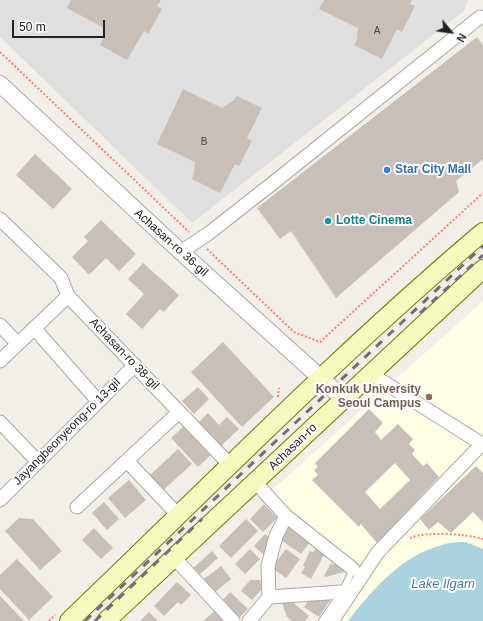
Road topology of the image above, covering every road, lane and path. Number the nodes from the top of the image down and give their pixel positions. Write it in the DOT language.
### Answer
graph roads {
  1 [pos="480,17"];
  2 [pos="0,52"];
  3 [pos="0,84"];
  4 [pos="483,193"];
  5 [pos="0,219"];
  6 [pos="483,232"];
  7 [pos="198,240"];
  8 [pos="181,252"];
  9 [pos="483,269"];
  10 [pos="68,296"];
  11 [pos="0,325"];
  12 [pos="34,328"];
  13 [pos="18,344"];
  14 [pos="0,361"];
  15 [pos="135,365"];
  16 [pos="371,374"];
  17 [pos="321,378"];
  18 [pos="344,399"];
  19 [pos="98,402"];
  20 [pos="178,412"];
  21 [pos="0,422"];
  22 [pos="482,445"];
  23 [pos="127,461"];
  24 [pos="38,462"];
  25 [pos="231,466"];
  26 [pos="256,483"];
  27 [pos="1,496"];
  28 [pos="77,507"];
  29 [pos="179,516"];
  30 [pos="286,516"];
  31 [pos="483,539"];
  32 [pos="404,541"];
  33 [pos="173,559"];
  34 [pos="353,569"];
  35 [pos="342,592"];
  36 [pos="269,597"];
  37 [pos="69,621"];
  38 [pos="106,621"];
  39 [pos="233,621"];
  40 [pos="249,621"];
  41 [pos="322,621"];
  42 [pos="332,621"];
  1 -- 7 [label="street"];
  2 -- 7 [label="path"];
  3 -- 8 [label="street, Achasan-ro 36-gil"];
  4 -- 7 [label="path"];
  5 -- 10 [label="street"];
  6 -- 17 [label="main road"];
  7 -- 8 [label="street"];
  8 -- 17 [label="street, Achasan-ro 36-gil"];
  9 -- 16 [label="main road, Achasan-ro"];
  10 -- 12 [label="street"];
  10 -- 15 [label="street, Achasan-ro 38-gil"];
  11 -- 13 [label="street"];
  12 -- 13 [label="street"];
  12 -- 19 [label="street"];
  13 -- 14 [label="street"];
  15 -- 19 [label="street, Jayangbeonyeong-ro 13-gil"];
  15 -- 20 [label="street, Achasan-ro 38-gil"];
  16 -- 18 [label="main road, Achasan-ro"];
  16 -- 22 [label="street"];
  17 -- 18 [label="street, Achasan-ro 36-gil"];
  17 -- 25 [label="main road"];
  18 -- 26 [label="main road, Achasan-ro"];
  19 -- 24 [label="street, Jayangbeonyeong-ro 13-gil"];
  20 -- 23 [label="street"];
  20 -- 25 [label="street, Achasan-ro 38-gil"];
  21 -- 24 [label="street"];
  22 -- 42 [label="street"];
  23 -- 28 [label="street"];
  23 -- 29 [label="street"];
  24 -- 27 [label="street, Jayangbeonyeong-ro 13-gil"];
  25 -- 29 [label="main road"];
  26 -- 30 [label="street"];
  26 -- 33 [label="main road, Achasan-ro"];
  29 -- 37 [label="main road"];
  30 -- 34 [label="street"];
  30 -- 36 [label="street"];
  31 -- 32 [label="path"];
  33 -- 38 [label="main road, Achasan-ro"];
  33 -- 39 [label="street"];
  34 -- 35 [label="lane"];
  35 -- 36 [label="street"];
  35 -- 41 [label="lane"];
  36 -- 40 [label="street"];
}
